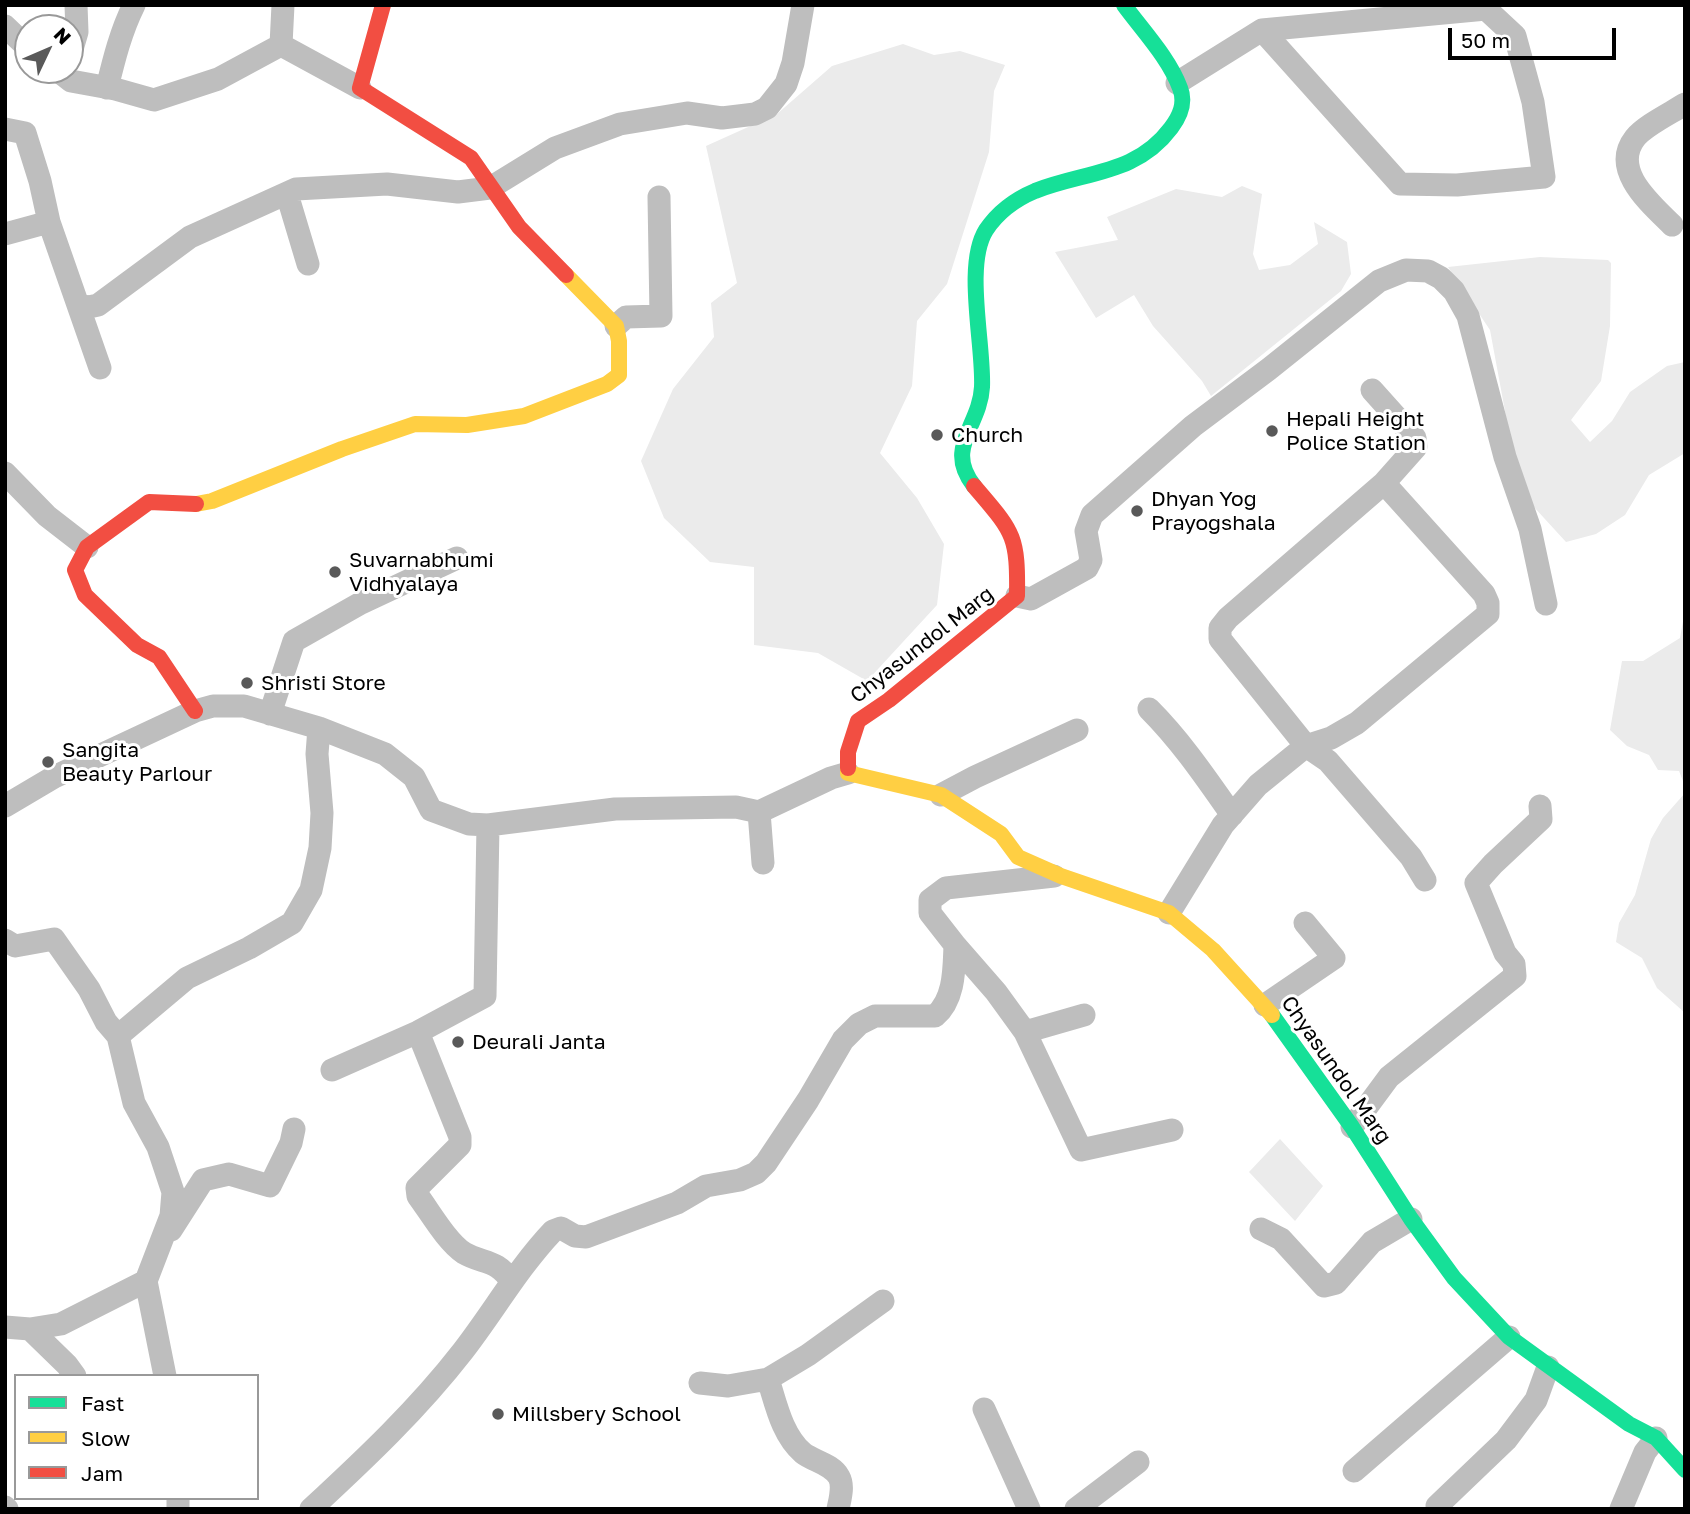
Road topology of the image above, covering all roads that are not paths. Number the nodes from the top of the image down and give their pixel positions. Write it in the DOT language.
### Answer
graph roads {
  1 [pos="134,5"];
  2 [pos="283,5"];
  3 [pos="383,5"];
  4 [pos="803,5"];
  5 [pos="1124,5"];
  6 [pos="1262,30"];
  7 [pos="281,45"];
  8 [pos="1177,83"];
  9 [pos="84,84"];
  10 [pos="107,88"];
  11 [pos="360,88"];
  12 [pos="1685,104"];
  13 [pos="5,129"];
  14 [pos="490,188"];
  15 [pos="287,194"];
  16 [pos="659,197"];
  17 [pos="49,222"];
  18 [pos="1672,225"];
  19 [pos="5,234"];
  20 [pos="308,264"];
  21 [pos="78,304"];
  22 [pos="616,326"];
  23 [pos="100,368"];
  24 [pos="1372,390"];
  25 [pos="5,473"];
  26 [pos="1384,483"];
  27 [pos="87,547"];
  28 [pos="457,558"];
  29 [pos="1017,596"];
  30 [pos="1546,604"];
  31 [pos="1149,709"];
  32 [pos="195,711"];
  33 [pos="270,714"];
  34 [pos="319,728"];
  35 [pos="1077,730"];
  36 [pos="1306,746"];
  37 [pos="848,773"];
  38 [pos="941,795"];
  39 [pos="5,806"];
  40 [pos="1540,806"];
  41 [pos="759,812"];
  42 [pos="1232,815"];
  43 [pos="488,825"];
  44 [pos="762,863"];
  45 [pos="1060,876"];
  46 [pos="1425,880"];
  47 [pos="1169,913"];
  48 [pos="1305,923"];
  49 [pos="5,940"];
  50 [pos="955,945"];
  51 [pos="1265,1004"];
  52 [pos="1084,1015"];
  53 [pos="418,1032"];
  54 [pos="1025,1032"];
  55 [pos="118,1036"];
  56 [pos="332,1070"];
  57 [pos="1352,1127"];
  58 [pos="294,1129"];
  59 [pos="1172,1130"];
  60 [pos="1411,1219"];
  61 [pos="1261,1229"];
  62 [pos="158,1251"];
  63 [pos="146,1281"];
  64 [pos="511,1281"];
  65 [pos="883,1301"];
  66 [pos="5,1327"];
  67 [pos="30,1329"];
  68 [pos="1509,1337"];
  69 [pos="1548,1367"];
  70 [pos="74,1374"];
  71 [pos="165,1374"];
  72 [pos="768,1380"];
  73 [pos="700,1383"];
  74 [pos="984,1409"];
  75 [pos="1656,1438"];
  76 [pos="1138,1462"];
  77 [pos="1685,1470"];
  78 [pos="1354,1471"];
  79 [pos="1437,1506"];
  80 [pos="311,1509"];
  81 [pos="838,1509"];
  82 [pos="1029,1509"];
  83 [pos="1076,1509"];
  84 [pos="1621,1509"];
  1 -- 10 [label="street"];
  2 -- 7 [label="street"];
  3 -- 11 [label="street"];
  4 -- 14 [label="street"];
  5 -- 8 [label="street, Chyasundol Marg"];
  6 -- 6 [label="street"];
  6 -- 8 [label="street"];
  7 -- 10 [label="street"];
  7 -- 11 [label="street"];
  8 -- 29 [label="street, Chyasundol Marg"];
  9 -- 10 [label="street"];
  11 -- 14 [label="street"];
  12 -- 18 [label="street"];
  13 -- 17 [label="street"];
  14 -- 15 [label="street"];
  14 -- 22 [label="street"];
  15 -- 20 [label="street"];
  15 -- 21 [label="street"];
  16 -- 22 [label="street"];
  17 -- 19 [label="street"];
  17 -- 21 [label="street"];
  21 -- 23 [label="street"];
  22 -- 27 [label="street"];
  24 -- 26 [label="street"];
  25 -- 27 [label="street"];
  26 -- 36 [label="street"];
  26 -- 36 [label="street"];
  27 -- 32 [label="street"];
  28 -- 33 [label="street"];
  29 -- 30 [label="street"];
  29 -- 37 [label="street, Chyasundol Marg"];
  31 -- 42 [label="street"];
  32 -- 33 [label="street"];
  32 -- 39 [label="street"];
  33 -- 34 [label="street"];
  34 -- 43 [label="street"];
  34 -- 55 [label="street"];
  35 -- 38 [label="street"];
  36 -- 42 [label="street"];
  36 -- 46 [label="street"];
  37 -- 38 [label="street, Chyasundol Marg"];
  37 -- 41 [label="street"];
  38 -- 45 [label="street, Chyasundol Marg"];
  40 -- 57 [label="street"];
  41 -- 43 [label="street"];
  41 -- 44 [label="street"];
  42 -- 47 [label="street"];
  43 -- 53 [label="street"];
  45 -- 47 [label="street, Chyasundol Marg"];
  45 -- 50 [label="street"];
  47 -- 51 [label="street, Chyasundol Marg"];
  48 -- 51 [label="street"];
  49 -- 55 [label="street"];
  50 -- 54 [label="street"];
  50 -- 64 [label="street"];
  51 -- 57 [label="street, Chyasundol Marg"];
  52 -- 54 [label="street"];
  53 -- 56 [label="street"];
  53 -- 64 [label="street"];
  54 -- 59 [label="street"];
  55 -- 62 [label="street"];
  57 -- 60 [label="street, Chyasundol Marg"];
  58 -- 62 [label="street"];
  60 -- 61 [label="street"];
  60 -- 68 [label="street, Chyasundol Marg"];
  62 -- 63 [label="street"];
  63 -- 67 [label="street"];
  63 -- 71 [label="street"];
  64 -- 80 [label="street"];
  65 -- 72 [label="street"];
  66 -- 67 [label="street"];
  67 -- 70 [label="street"];
  68 -- 69 [label="street, Chyasundol Marg"];
  68 -- 78 [label="street"];
  69 -- 75 [label="street, Chyasundol Marg"];
  69 -- 79 [label="street"];
  72 -- 73 [label="street"];
  72 -- 81 [label="street"];
  74 -- 82 [label="street"];
  75 -- 77 [label="street, Chyasundol Marg"];
  75 -- 84 [label="street"];
  76 -- 83 [label="street"];
}
